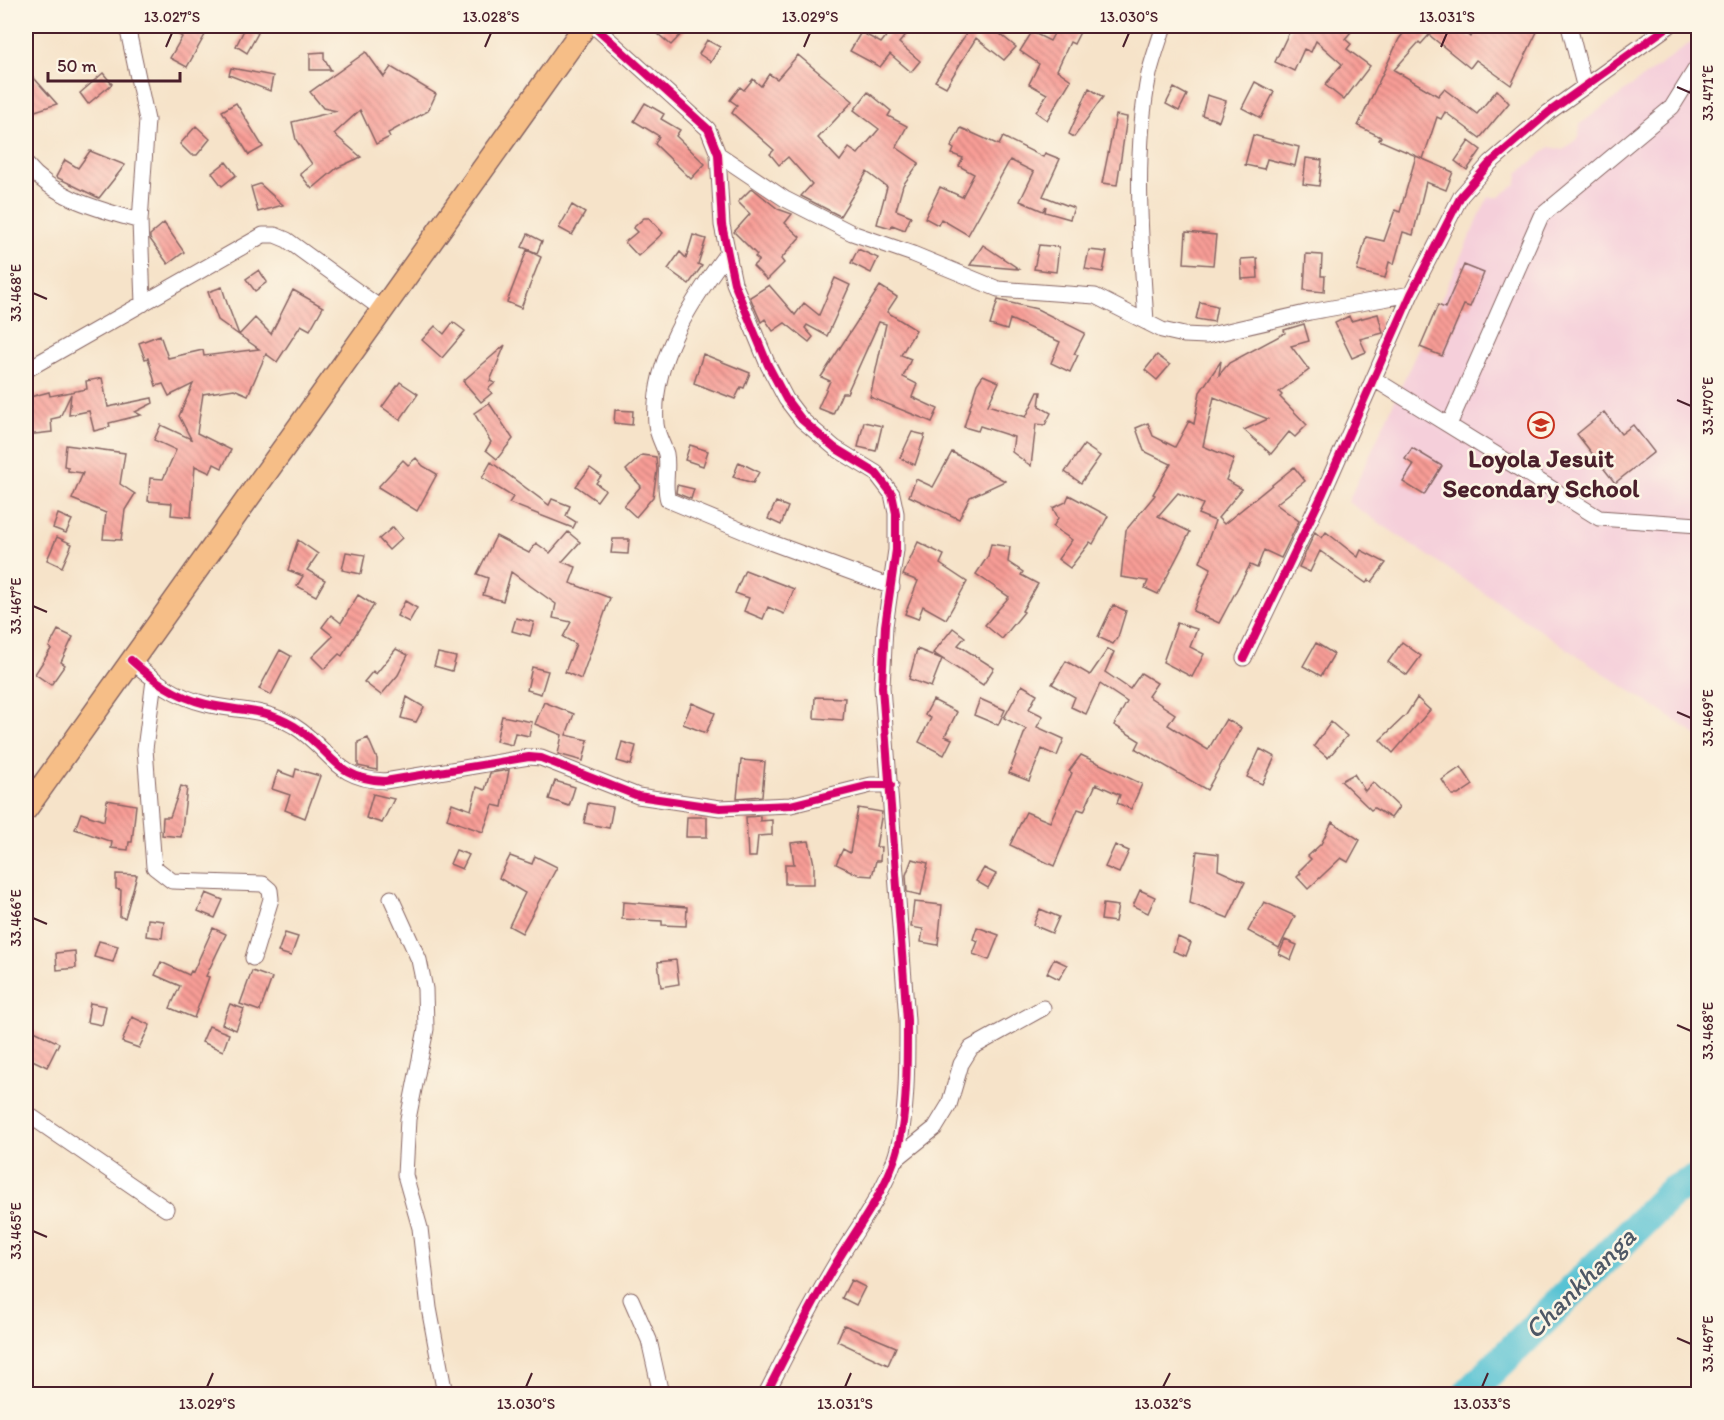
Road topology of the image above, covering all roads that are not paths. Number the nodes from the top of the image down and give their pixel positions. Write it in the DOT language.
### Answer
graph roads {
  1 [pos="127,26"];
  2 [pos="585,26"];
  3 [pos="594,26"];
  4 [pos="1164,26"];
  5 [pos="1569,26"];
  6 [pos="1669,26"];
  7 [pos="1698,65"];
  8 [pos="1584,84"];
  9 [pos="718,154"];
  10 [pos="26,164"];
  11 [pos="140,221"];
  12 [pos="727,253"];
  13 [pos="1411,294"];
  14 [pos="142,304"];
  15 [pos="383,310"];
  16 [pos="1146,321"];
  17 [pos="26,370"];
  18 [pos="1374,379"];
  19 [pos="1449,425"];
  20 [pos="1698,525"];
  21 [pos="892,587"];
  22 [pos="1244,658"];
  23 [pos="131,660"];
  24 [pos="154,680"];
  25 [pos="891,784"];
  26 [pos="26,809"];
  27 [pos="391,898"];
  28 [pos="253,958"];
  29 [pos="1043,1008"];
  30 [pos="26,1113"];
  31 [pos="895,1160"];
  32 [pos="166,1209"];
  33 [pos="631,1299"];
  34 [pos="446,1395"];
  35 [pos="661,1395"];
  36 [pos="766,1395"];
  1 -- 11 [label="street"];
  2 -- 15 [label="main road"];
  3 -- 9 [label="street"];
  4 -- 16 [label="street"];
  5 -- 8 [label="street"];
  6 -- 8 [label="street"];
  7 -- 19 [label="street"];
  8 -- 13 [label="street"];
  9 -- 12 [label="street"];
  9 -- 16 [label="street"];
  10 -- 11 [label="street"];
  11 -- 14 [label="street"];
  12 -- 21 [label="street"];
  12 -- 21 [label="street"];
  13 -- 16 [label="street"];
  13 -- 18 [label="street"];
  14 -- 15 [label="street"];
  14 -- 17 [label="street"];
  15 -- 23 [label="main road"];
  18 -- 19 [label="street"];
  18 -- 22 [label="street"];
  19 -- 20 [label="street"];
  21 -- 25 [label="street"];
  23 -- 24 [label="street"];
  23 -- 26 [label="main road"];
  24 -- 25 [label="street"];
  24 -- 28 [label="street"];
  25 -- 31 [label="street"];
  27 -- 34 [label="street"];
  29 -- 31 [label="street"];
  30 -- 32 [label="street"];
  31 -- 36 [label="street"];
  33 -- 35 [label="street"];
}
